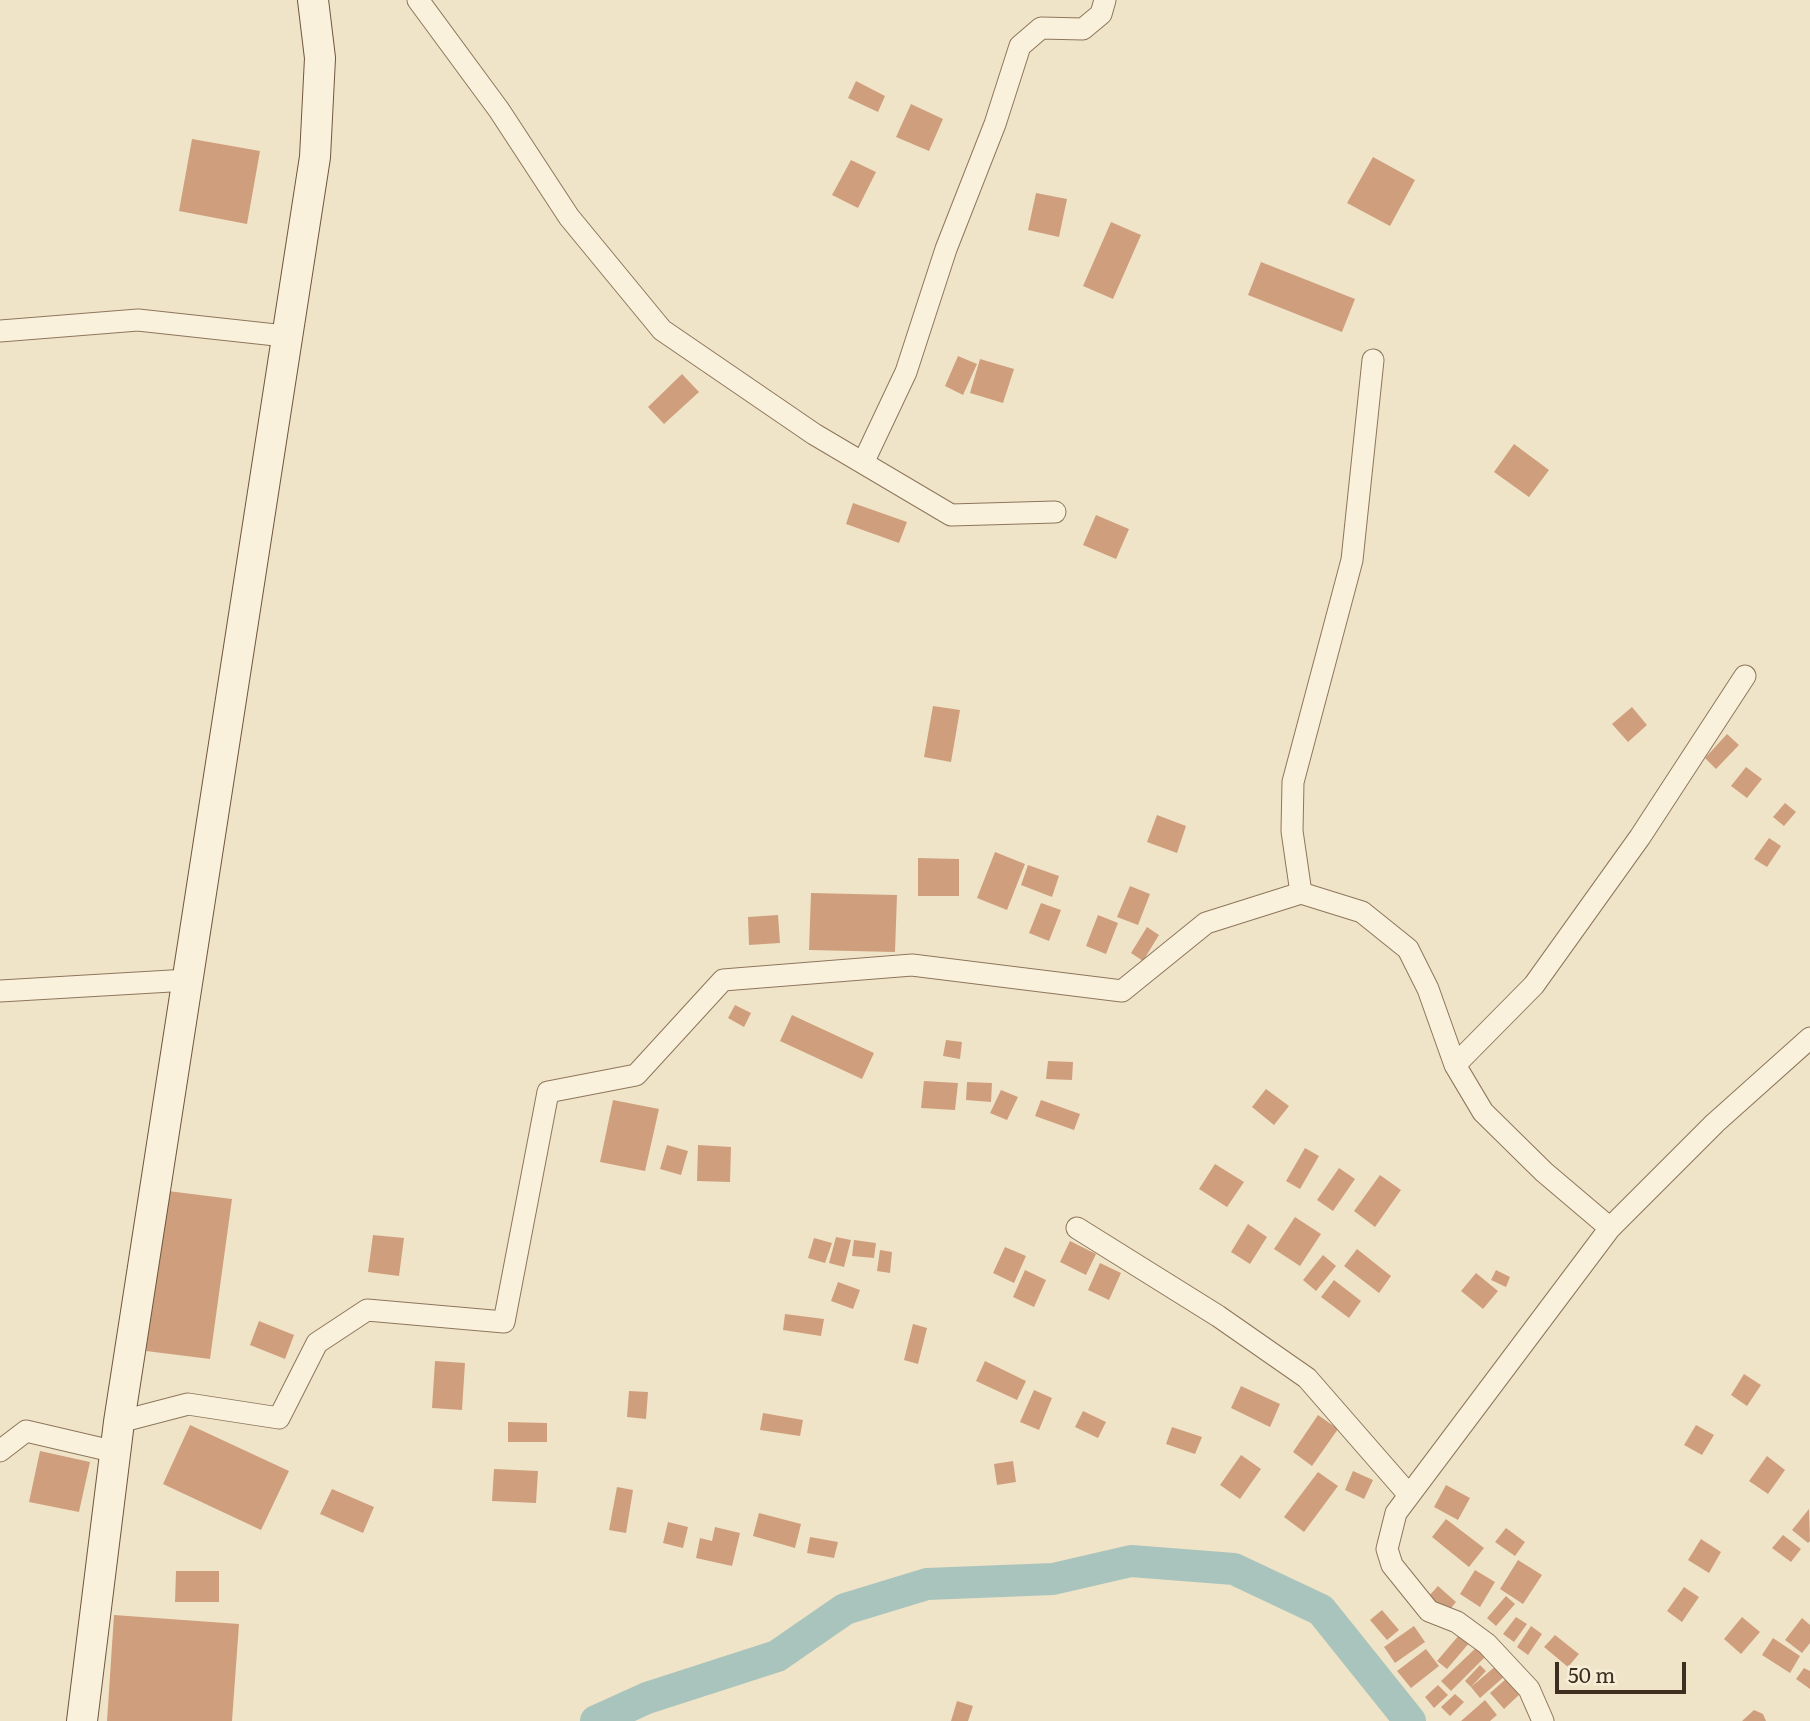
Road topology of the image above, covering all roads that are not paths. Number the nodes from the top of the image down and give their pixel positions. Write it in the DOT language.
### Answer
graph roads {
  1 [pos="313,0"];
  2 [pos="418,0"];
  3 [pos="1105,0"];
  4 [pos="0,331"];
  5 [pos="285,336"];
  6 [pos="1373,360"];
  7 [pos="863,463"];
  8 [pos="1055,512"];
  9 [pos="1745,676"];
  10 [pos="1301,893"];
  11 [pos="188,980"];
  12 [pos="0,991"];
  13 [pos="1810,1038"];
  14 [pos="1455,1065"];
  15 [pos="1077,1228"];
  16 [pos="1610,1228"];
  17 [pos="119,1422"];
  18 [pos="0,1451"];
  19 [pos="116,1451"];
  20 [pos="1409,1495"];
  21 [pos="82,1721"];
  22 [pos="1543,1721"];
  1 -- 5 [label="street"];
  2 -- 7 [label="street"];
  3 -- 7 [label="street"];
  4 -- 5 [label="street"];
  5 -- 11 [label="street"];
  6 -- 10 [label="street"];
  7 -- 8 [label="street"];
  9 -- 14 [label="street"];
  10 -- 14 [label="street"];
  10 -- 17 [label="street"];
  11 -- 12 [label="street"];
  11 -- 17 [label="street"];
  13 -- 16 [label="street"];
  14 -- 16 [label="street"];
  15 -- 20 [label="street"];
  16 -- 20 [label="street"];
  17 -- 19 [label="street"];
  18 -- 19 [label="street"];
  19 -- 21 [label="street"];
  20 -- 22 [label="street"];
}
